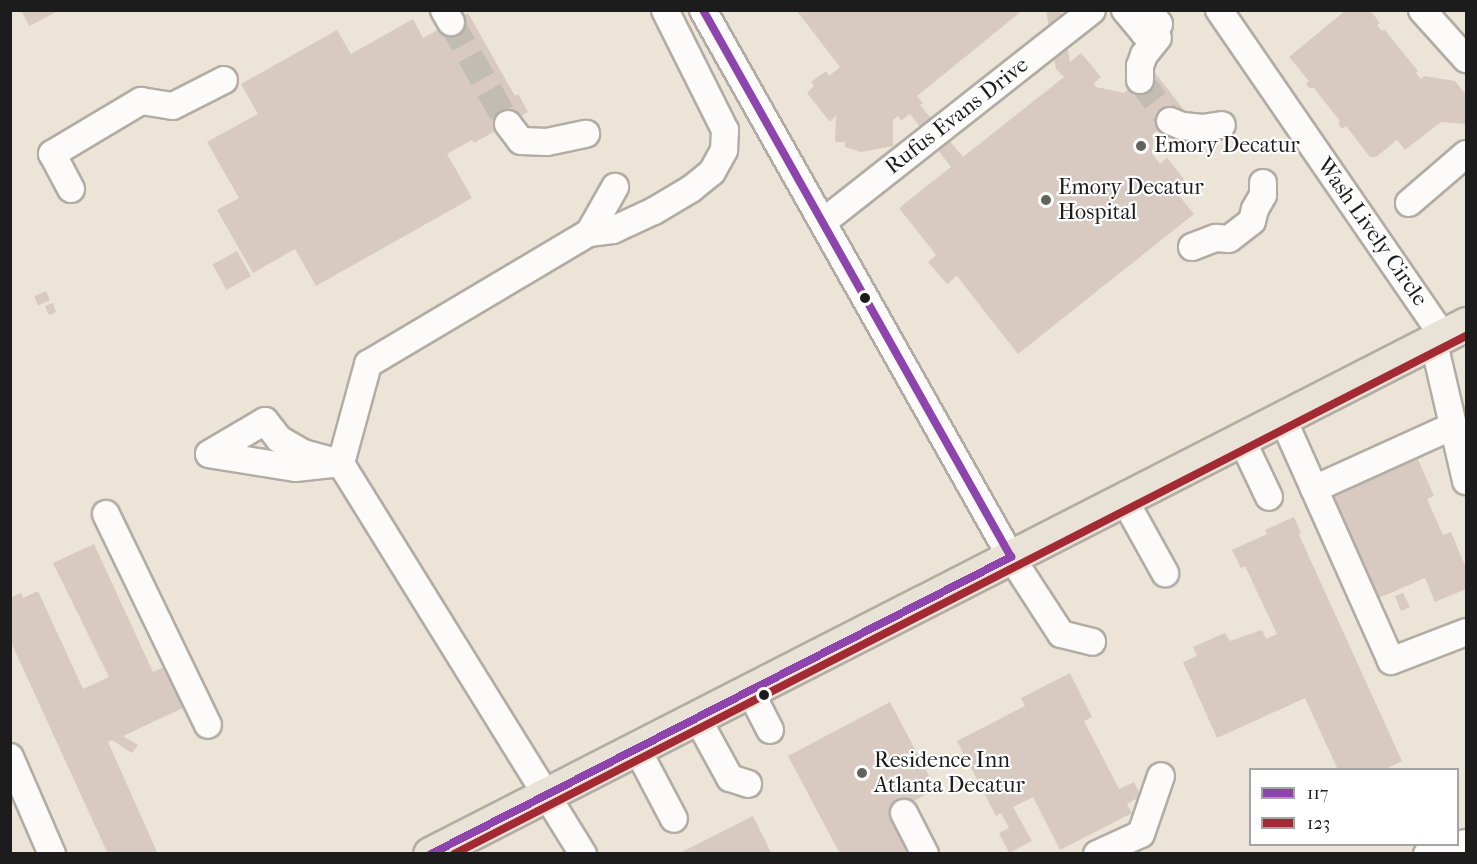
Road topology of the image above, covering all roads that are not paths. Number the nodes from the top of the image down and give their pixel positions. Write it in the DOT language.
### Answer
graph roads {
  1 [pos="665,10"];
  2 [pos="704,10"];
  3 [pos="1092,10"];
  4 [pos="1125,10"];
  5 [pos="1149,10"];
  6 [pos="1219,10"];
  7 [pos="1422,10"];
  8 [pos="1158,38"];
  9 [pos="1467,59"];
  10 [pos="224,80"];
  11 [pos="1140,80"];
  12 [pos="1170,121"];
  13 [pos="508,124"];
  14 [pos="1222,125"];
  15 [pos="586,134"];
  16 [pos="1467,154"];
  17 [pos="1263,183"];
  18 [pos="615,187"];
  19 [pos="70,189"];
  20 [pos="1409,203"];
  21 [pos="823,222"];
  22 [pos="589,233"];
  23 [pos="1192,247"];
  24 [pos="1447,332"];
  25 [pos="1282,417"];
  26 [pos="1453,426"];
  27 [pos="1241,438"];
  28 [pos="1467,481"];
  29 [pos="1314,489"];
  30 [pos="1269,497"];
  31 [pos="1124,499"];
  32 [pos="106,514"];
  33 [pos="1011,557"];
  34 [pos="1164,573"];
  35 [pos="1467,632"];
  36 [pos="1092,642"];
  37 [pos="749,689"];
  38 [pos="696,716"];
  39 [pos="208,726"];
  40 [pos="770,730"];
  41 [pos="636,747"];
  42 [pos="10,757"];
  43 [pos="1161,776"];
  44 [pos="733,786"];
  45 [pos="544,794"];
  46 [pos="904,813"];
  47 [pos="674,819"];
  48 [pos="52,854"];
  49 [pos="430,854"];
  50 [pos="583,854"];
  51 [pos="925,854"];
  52 [pos="1097,854"];
  1 -- 22 [label="street"];
  2 -- 21 [label="street"];
  3 -- 21 [label="street, Rufus Evans Drive"];
  4 -- 5 [label="street"];
  6 -- 24 [label="street, Wash Lively Circle"];
  7 -- 9 [label="street"];
  8 -- 11 [label="street"];
  10 -- 19 [label="street"];
  12 -- 14 [label="street"];
  13 -- 15 [label="street"];
  16 -- 20 [label="street"];
  17 -- 23 [label="street"];
  18 -- 22 [label="street"];
  21 -- 33 [label="street"];
  22 -- 45 [label="street"];
  24 -- 25 [label="main road"];
  24 -- 26 [label="street"];
  25 -- 27 [label="main road"];
  25 -- 29 [label="street"];
  26 -- 28 [label="street"];
  26 -- 29 [label="street"];
  27 -- 30 [label="street"];
  27 -- 31 [label="main road"];
  29 -- 35 [label="street"];
  31 -- 33 [label="main road"];
  31 -- 34 [label="street"];
  32 -- 39 [label="street"];
  33 -- 36 [label="street"];
  33 -- 37 [label="main road"];
  37 -- 38 [label="main road"];
  37 -- 40 [label="street"];
  38 -- 41 [label="main road"];
  38 -- 44 [label="street"];
  41 -- 45 [label="main road"];
  41 -- 47 [label="street"];
  42 -- 48 [label="street"];
  43 -- 52 [label="street"];
  45 -- 49 [label="main road"];
  45 -- 50 [label="street"];
  46 -- 51 [label="street"];
}
